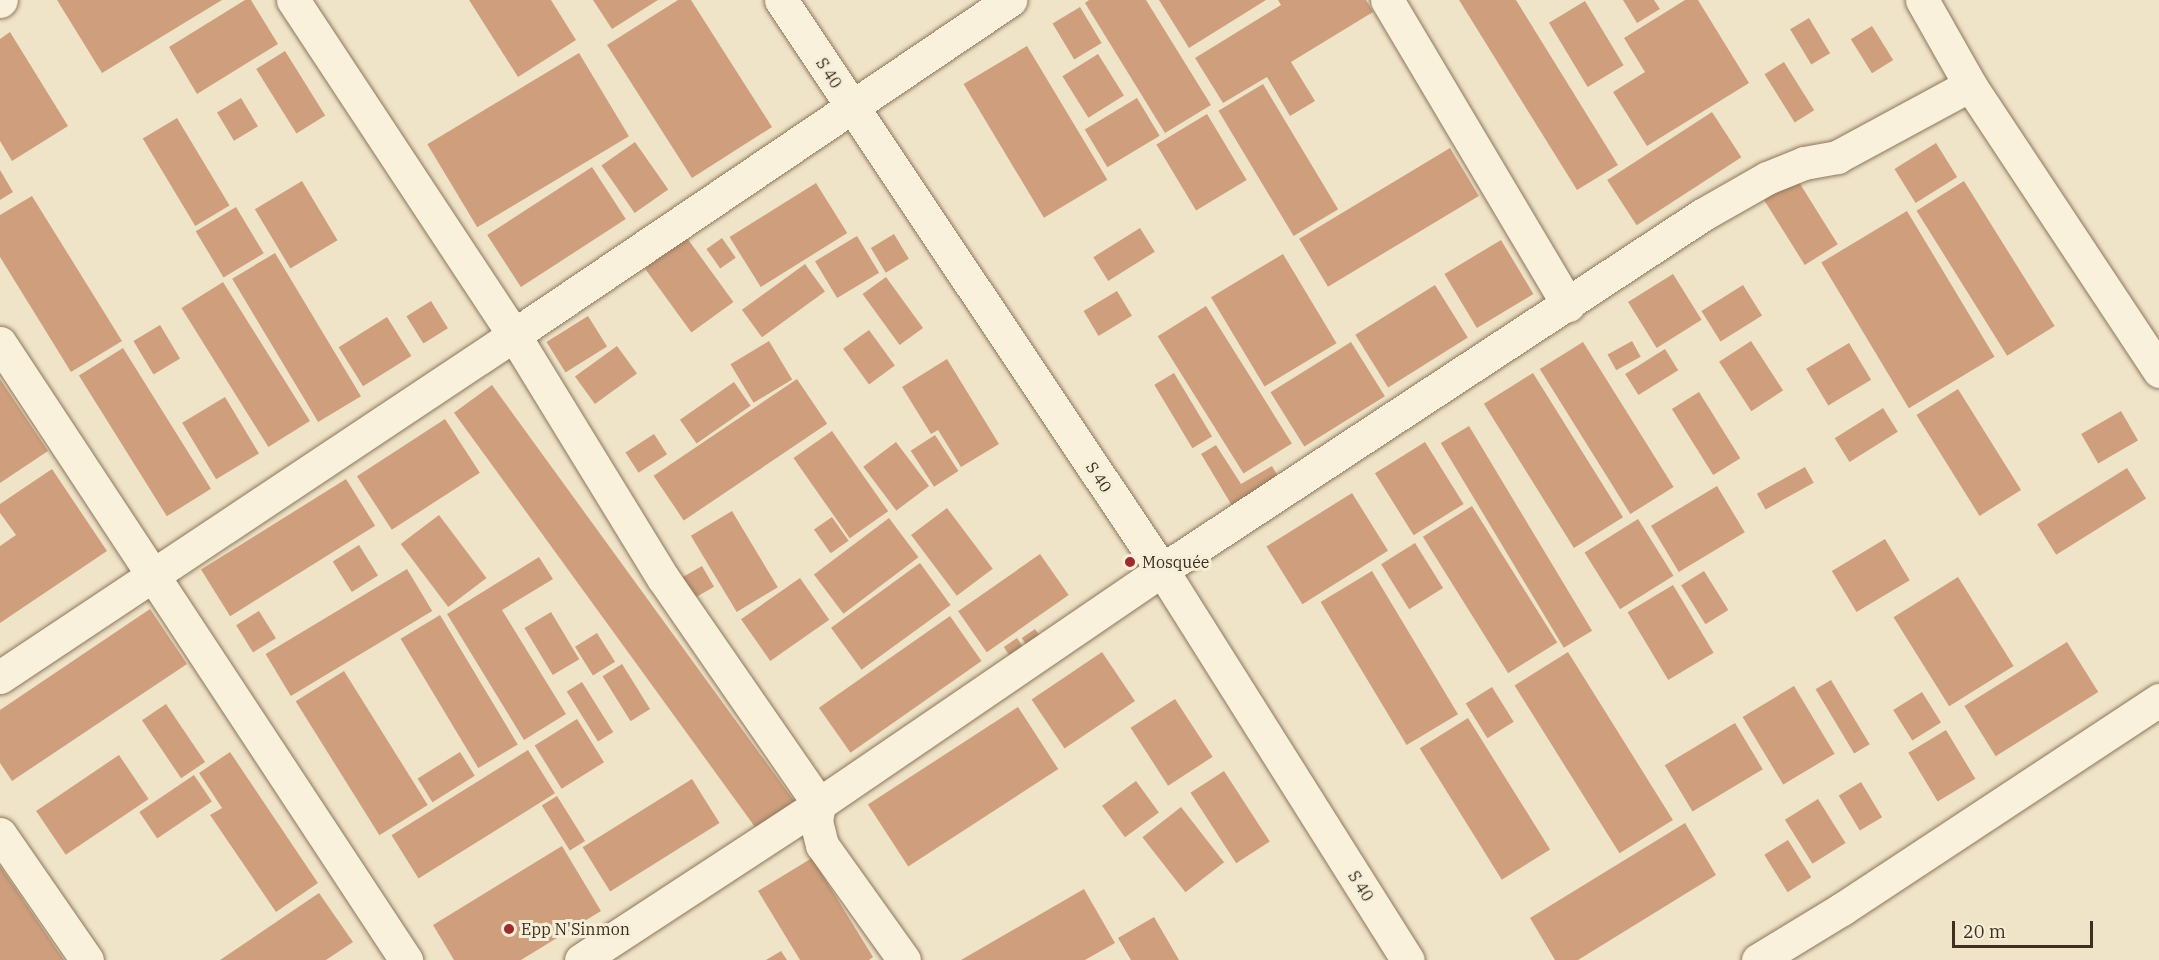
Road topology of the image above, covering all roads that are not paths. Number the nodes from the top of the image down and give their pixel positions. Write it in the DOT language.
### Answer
graph roads {
  1 [pos="293,0"];
  2 [pos="782,0"];
  3 [pos="1010,0"];
  4 [pos="1387,0"];
  5 [pos="1922,0"];
  6 [pos="1970,84"];
  7 [pos="851,108"];
  8 [pos="1568,305"];
  9 [pos="514,335"];
  10 [pos="0,343"];
  11 [pos="2159,371"];
  12 [pos="1162,570"];
  13 [pos="152,574"];
  14 [pos="0,677"];
  15 [pos="2159,699"];
  16 [pos="819,804"];
  17 [pos="0,834"];
  18 [pos="87,960"];
  19 [pos="406,960"];
  20 [pos="581,960"];
  21 [pos="904,960"];
  22 [pos="1408,960"];
  23 [pos="1758,960"];
  1 -- 9 [label="street"];
  2 -- 7 [label="street, S 40"];
  3 -- 7 [label="street"];
  4 -- 8 [label="street"];
  5 -- 6 [label="street"];
  6 -- 8 [label="street"];
  6 -- 11 [label="street"];
  7 -- 9 [label="street"];
  7 -- 12 [label="street, S 40"];
  8 -- 12 [label="street"];
  9 -- 13 [label="street"];
  9 -- 16 [label="street"];
  10 -- 13 [label="street"];
  12 -- 16 [label="street"];
  12 -- 22 [label="street, S 40"];
  13 -- 14 [label="street"];
  13 -- 19 [label="street"];
  15 -- 23 [label="street"];
  16 -- 20 [label="street"];
  16 -- 21 [label="street"];
  17 -- 18 [label="street"];
}
